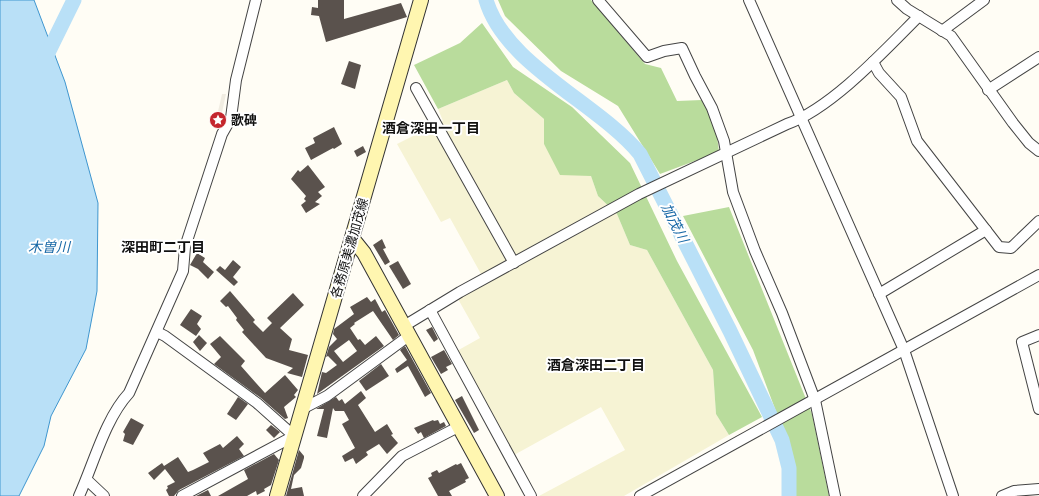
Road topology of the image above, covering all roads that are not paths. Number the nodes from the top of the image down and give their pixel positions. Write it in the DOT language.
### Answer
graph roads {
  1 [pos="256,0"];
  2 [pos="421,0"];
  3 [pos="598,0"];
  4 [pos="749,0"];
  5 [pos="897,0"];
  6 [pos="984,0"];
  7 [pos="919,16"];
  8 [pos="942,31"];
  9 [pos="1039,57"];
  10 [pos="873,62"];
  11 [pos="416,88"];
  12 [pos="988,90"];
  13 [pos="802,118"];
  14 [pos="1039,151"];
  15 [pos="727,153"];
  16 [pos="1039,221"];
  17 [pos="986,230"];
  18 [pos="352,238"];
  19 [pos="514,263"];
  20 [pos="1039,275"];
  21 [pos="879,294"];
  22 [pos="430,310"];
  23 [pos="407,330"];
  24 [pos="157,332"];
  25 [pos="1039,335"];
  26 [pos="904,350"];
  27 [pos="815,400"];
  28 [pos="302,409"];
  29 [pos="1039,409"];
  30 [pos="460,426"];
  31 [pos="294,436"];
  32 [pos="87,480"];
  33 [pos="1039,489"];
  34 [pos="79,496"];
  35 [pos="104,496"];
  36 [pos="182,496"];
  37 [pos="277,496"];
  38 [pos="363,496"];
  39 [pos="497,496"];
  40 [pos="530,496"];
  41 [pos="640,496"];
  42 [pos="835,496"];
  43 [pos="953,496"];
  44 [pos="1002,496"];
  1 -- 24 [label="street"];
  2 -- 18 [label="main road, 各務原美濃加茂線"];
  3 -- 15 [label="street"];
  4 -- 13 [label="street"];
  5 -- 7 [label="street"];
  6 -- 8 [label="street"];
  7 -- 8 [label="street"];
  7 -- 10 [label="street"];
  8 -- 12 [label="street"];
  9 -- 12 [label="street"];
  10 -- 13 [label="street"];
  10 -- 17 [label="street"];
  11 -- 19 [label="street"];
  12 -- 14 [label="street"];
  13 -- 15 [label="street"];
  13 -- 21 [label="street"];
  15 -- 19 [label="street"];
  15 -- 27 [label="street"];
  16 -- 17 [label="street"];
  17 -- 21 [label="street"];
  18 -- 23 [label="main road"];
  18 -- 28 [label="main road, 各務原美濃加茂線"];
  19 -- 22 [label="street"];
  20 -- 26 [label="street"];
  21 -- 26 [label="street"];
  22 -- 23 [label="street"];
  22 -- 40 [label="street"];
  23 -- 28 [label="street"];
  23 -- 30 [label="main road"];
  24 -- 31 [label="street"];
  24 -- 32 [label="street"];
  25 -- 29 [label="street"];
  26 -- 27 [label="street"];
  26 -- 43 [label="street"];
  27 -- 41 [label="street"];
  27 -- 42 [label="street"];
  28 -- 31 [label="main road, 各務原美濃加茂線"];
  30 -- 38 [label="street"];
  30 -- 39 [label="main road"];
  31 -- 36 [label="street"];
  31 -- 37 [label="main road, 各務原美濃加茂線"];
  32 -- 34 [label="street"];
  32 -- 35 [label="street"];
  33 -- 44 [label="street"];
}
